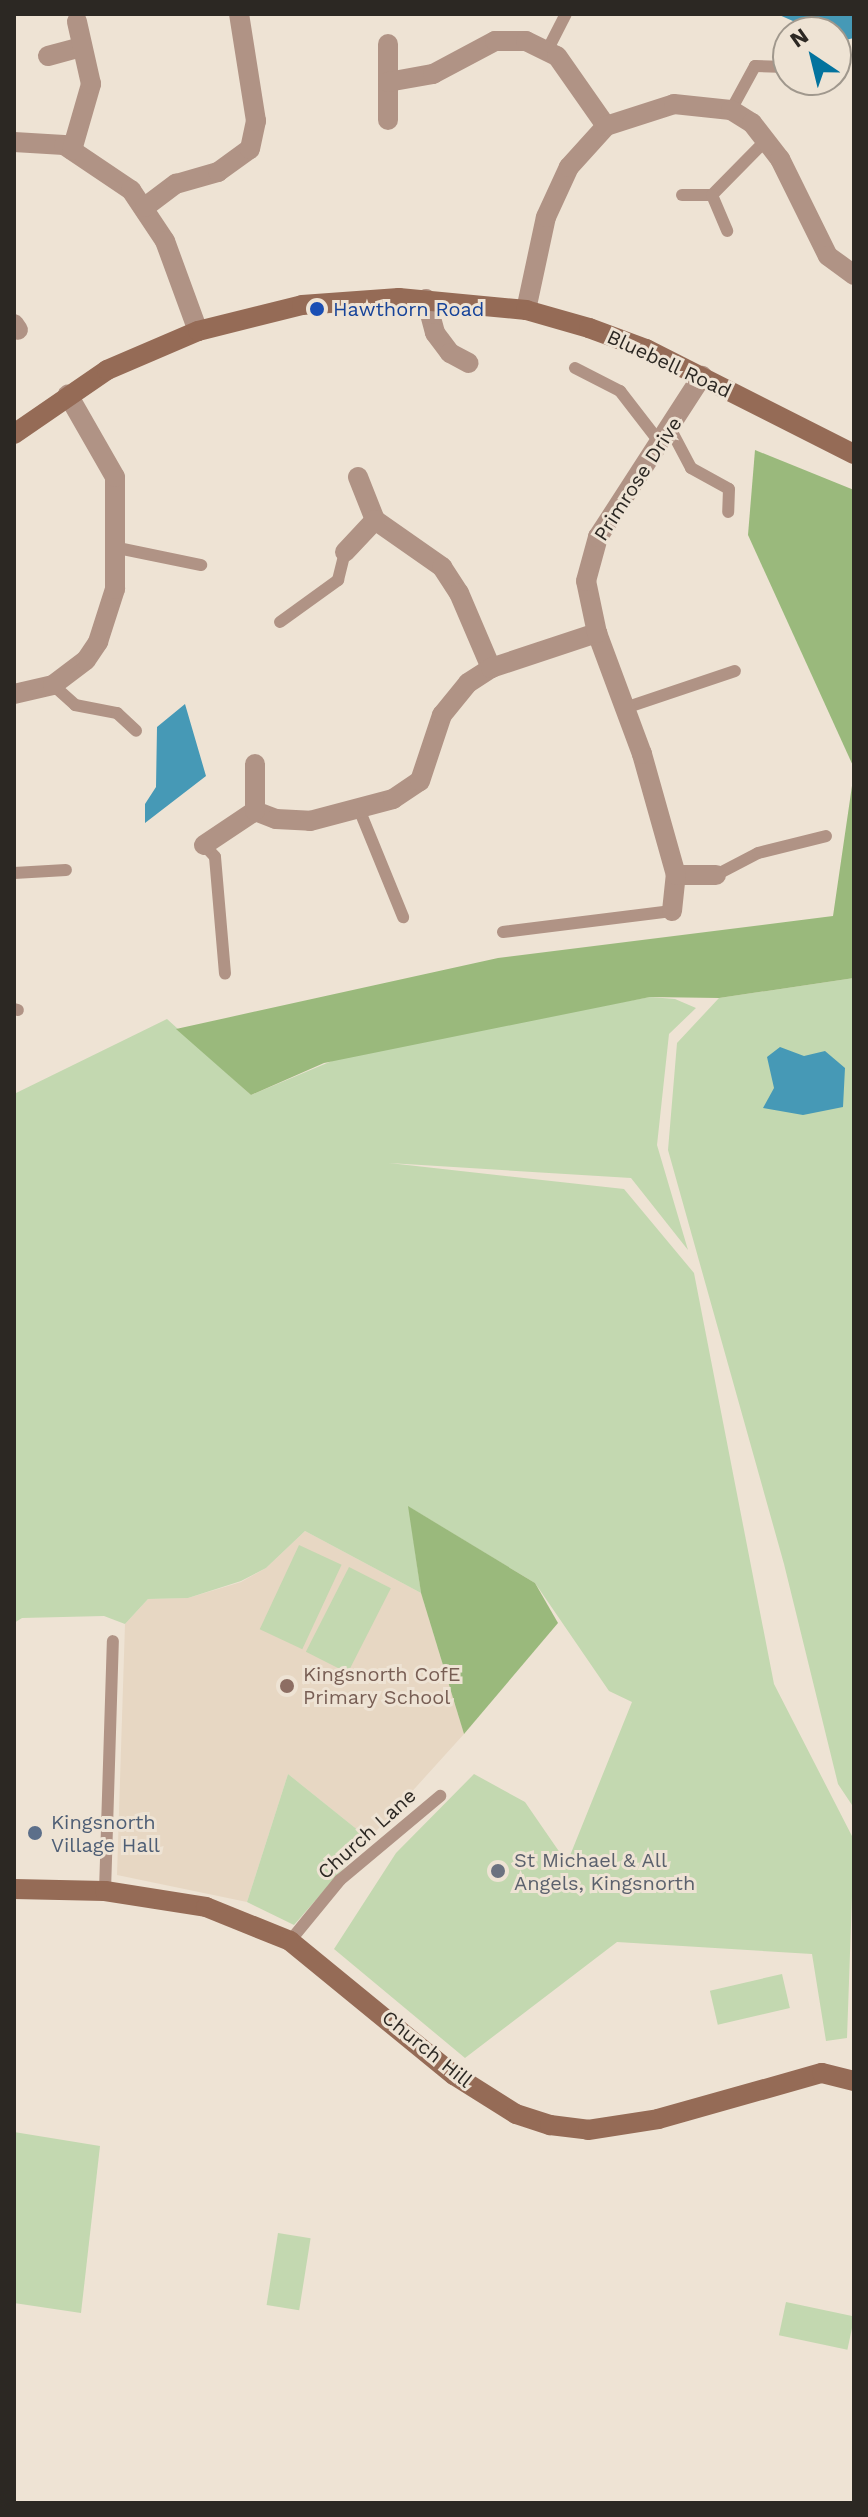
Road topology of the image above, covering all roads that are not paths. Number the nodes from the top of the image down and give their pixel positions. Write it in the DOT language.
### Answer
graph roads {
  1 [pos="239,14"];
  2 [pos="566,14"];
  3 [pos="77,22"];
  4 [pos="388,44"];
  5 [pos="82,47"];
  6 [pos="548,49"];
  7 [pos="48,56"];
  8 [pos="772,67"];
  9 [pos="388,82"];
  10 [pos="731,110"];
  11 [pos="388,120"];
  12 [pos="606,126"];
  13 [pos="767,139"];
  14 [pos="14,142"];
  15 [pos="72,150"];
  16 [pos="682,195"];
  17 [pos="712,195"];
  18 [pos="145,207"];
  19 [pos="727,231"];
  20 [pos="854,275"];
  21 [pos="426,299"];
  22 [pos="526,310"];
  23 [pos="198,331"];
  24 [pos="469,363"];
  25 [pos="575,368"];
  26 [pos="702,376"];
  27 [pos="68,395"];
  28 [pos="14,434"];
  29 [pos="666,437"];
  30 [pos="854,454"];
  31 [pos="358,477"];
  32 [pos="728,512"];
  33 [pos="375,520"];
  34 [pos="118,548"];
  35 [pos="345,552"];
  36 [pos="201,565"];
  37 [pos="280,622"];
  38 [pos="597,633"];
  39 [pos="491,668"];
  40 [pos="735,671"];
  41 [pos="53,685"];
  42 [pos="14,694"];
  43 [pos="625,708"];
  44 [pos="136,731"];
  45 [pos="255,764"];
  46 [pos="359,809"];
  47 [pos="255,811"];
  48 [pos="826,836"];
  49 [pos="204,845"];
  50 [pos="66,870"];
  51 [pos="14,873"];
  52 [pos="676,875"];
  53 [pos="716,875"];
  54 [pos="672,911"];
  55 [pos="403,917"];
  56 [pos="503,932"];
  57 [pos="225,974"];
  58 [pos="113,1641"];
  59 [pos="440,1796"];
  60 [pos="14,1889"];
  61 [pos="105,1891"];
  62 [pos="290,1941"];
  63 [pos="854,2081"];
  1 -- 18 [label="street"];
  2 -- 6 [label="lane"];
  3 -- 5 [label="street"];
  4 -- 9 [label="street"];
  5 -- 7 [label="street"];
  5 -- 15 [label="street"];
  6 -- 9 [label="street"];
  6 -- 12 [label="street"];
  8 -- 10 [label="lane"];
  9 -- 11 [label="street"];
  10 -- 12 [label="street"];
  10 -- 13 [label="street"];
  12 -- 22 [label="street"];
  13 -- 17 [label="lane"];
  13 -- 20 [label="street"];
  14 -- 15 [label="street"];
  15 -- 18 [label="street"];
  16 -- 17 [label="lane"];
  17 -- 19 [label="lane"];
  18 -- 23 [label="street"];
  21 -- 22 [label="street, Bluebell Road"];
  21 -- 23 [label="street, Bluebell Road"];
  21 -- 24 [label="street"];
  22 -- 26 [label="street, Bluebell Road"];
  23 -- 27 [label="street, Bluebell Road"];
  25 -- 29 [label="lane"];
  26 -- 29 [label="street, Primrose Drive"];
  26 -- 30 [label="street, Bluebell Road"];
  27 -- 28 [label="street, Bluebell Road"];
  27 -- 34 [label="street"];
  29 -- 32 [label="lane"];
  29 -- 38 [label="street, Primrose Drive"];
  31 -- 33 [label="street"];
  33 -- 35 [label="street"];
  33 -- 39 [label="street"];
  34 -- 36 [label="lane"];
  34 -- 41 [label="street"];
  35 -- 37 [label="lane"];
  38 -- 39 [label="street"];
  38 -- 43 [label="street, Primrose Drive"];
  39 -- 46 [label="street"];
  40 -- 43 [label="lane"];
  41 -- 42 [label="street"];
  41 -- 44 [label="lane"];
  43 -- 52 [label="street, Primrose Drive"];
  45 -- 47 [label="street"];
  46 -- 47 [label="street"];
  46 -- 55 [label="lane"];
  47 -- 49 [label="street"];
  48 -- 53 [label="lane"];
  49 -- 57 [label="lane"];
  50 -- 51 [label="lane"];
  52 -- 53 [label="street"];
  52 -- 54 [label="street, Primrose Drive"];
  54 -- 56 [label="lane"];
  58 -- 61 [label="lane"];
  59 -- 62 [label="lane, Church Lane"];
  60 -- 61 [label="street, Church Hill"];
  61 -- 62 [label="street, Church Hill"];
  62 -- 63 [label="street, Church Hill"];
}
